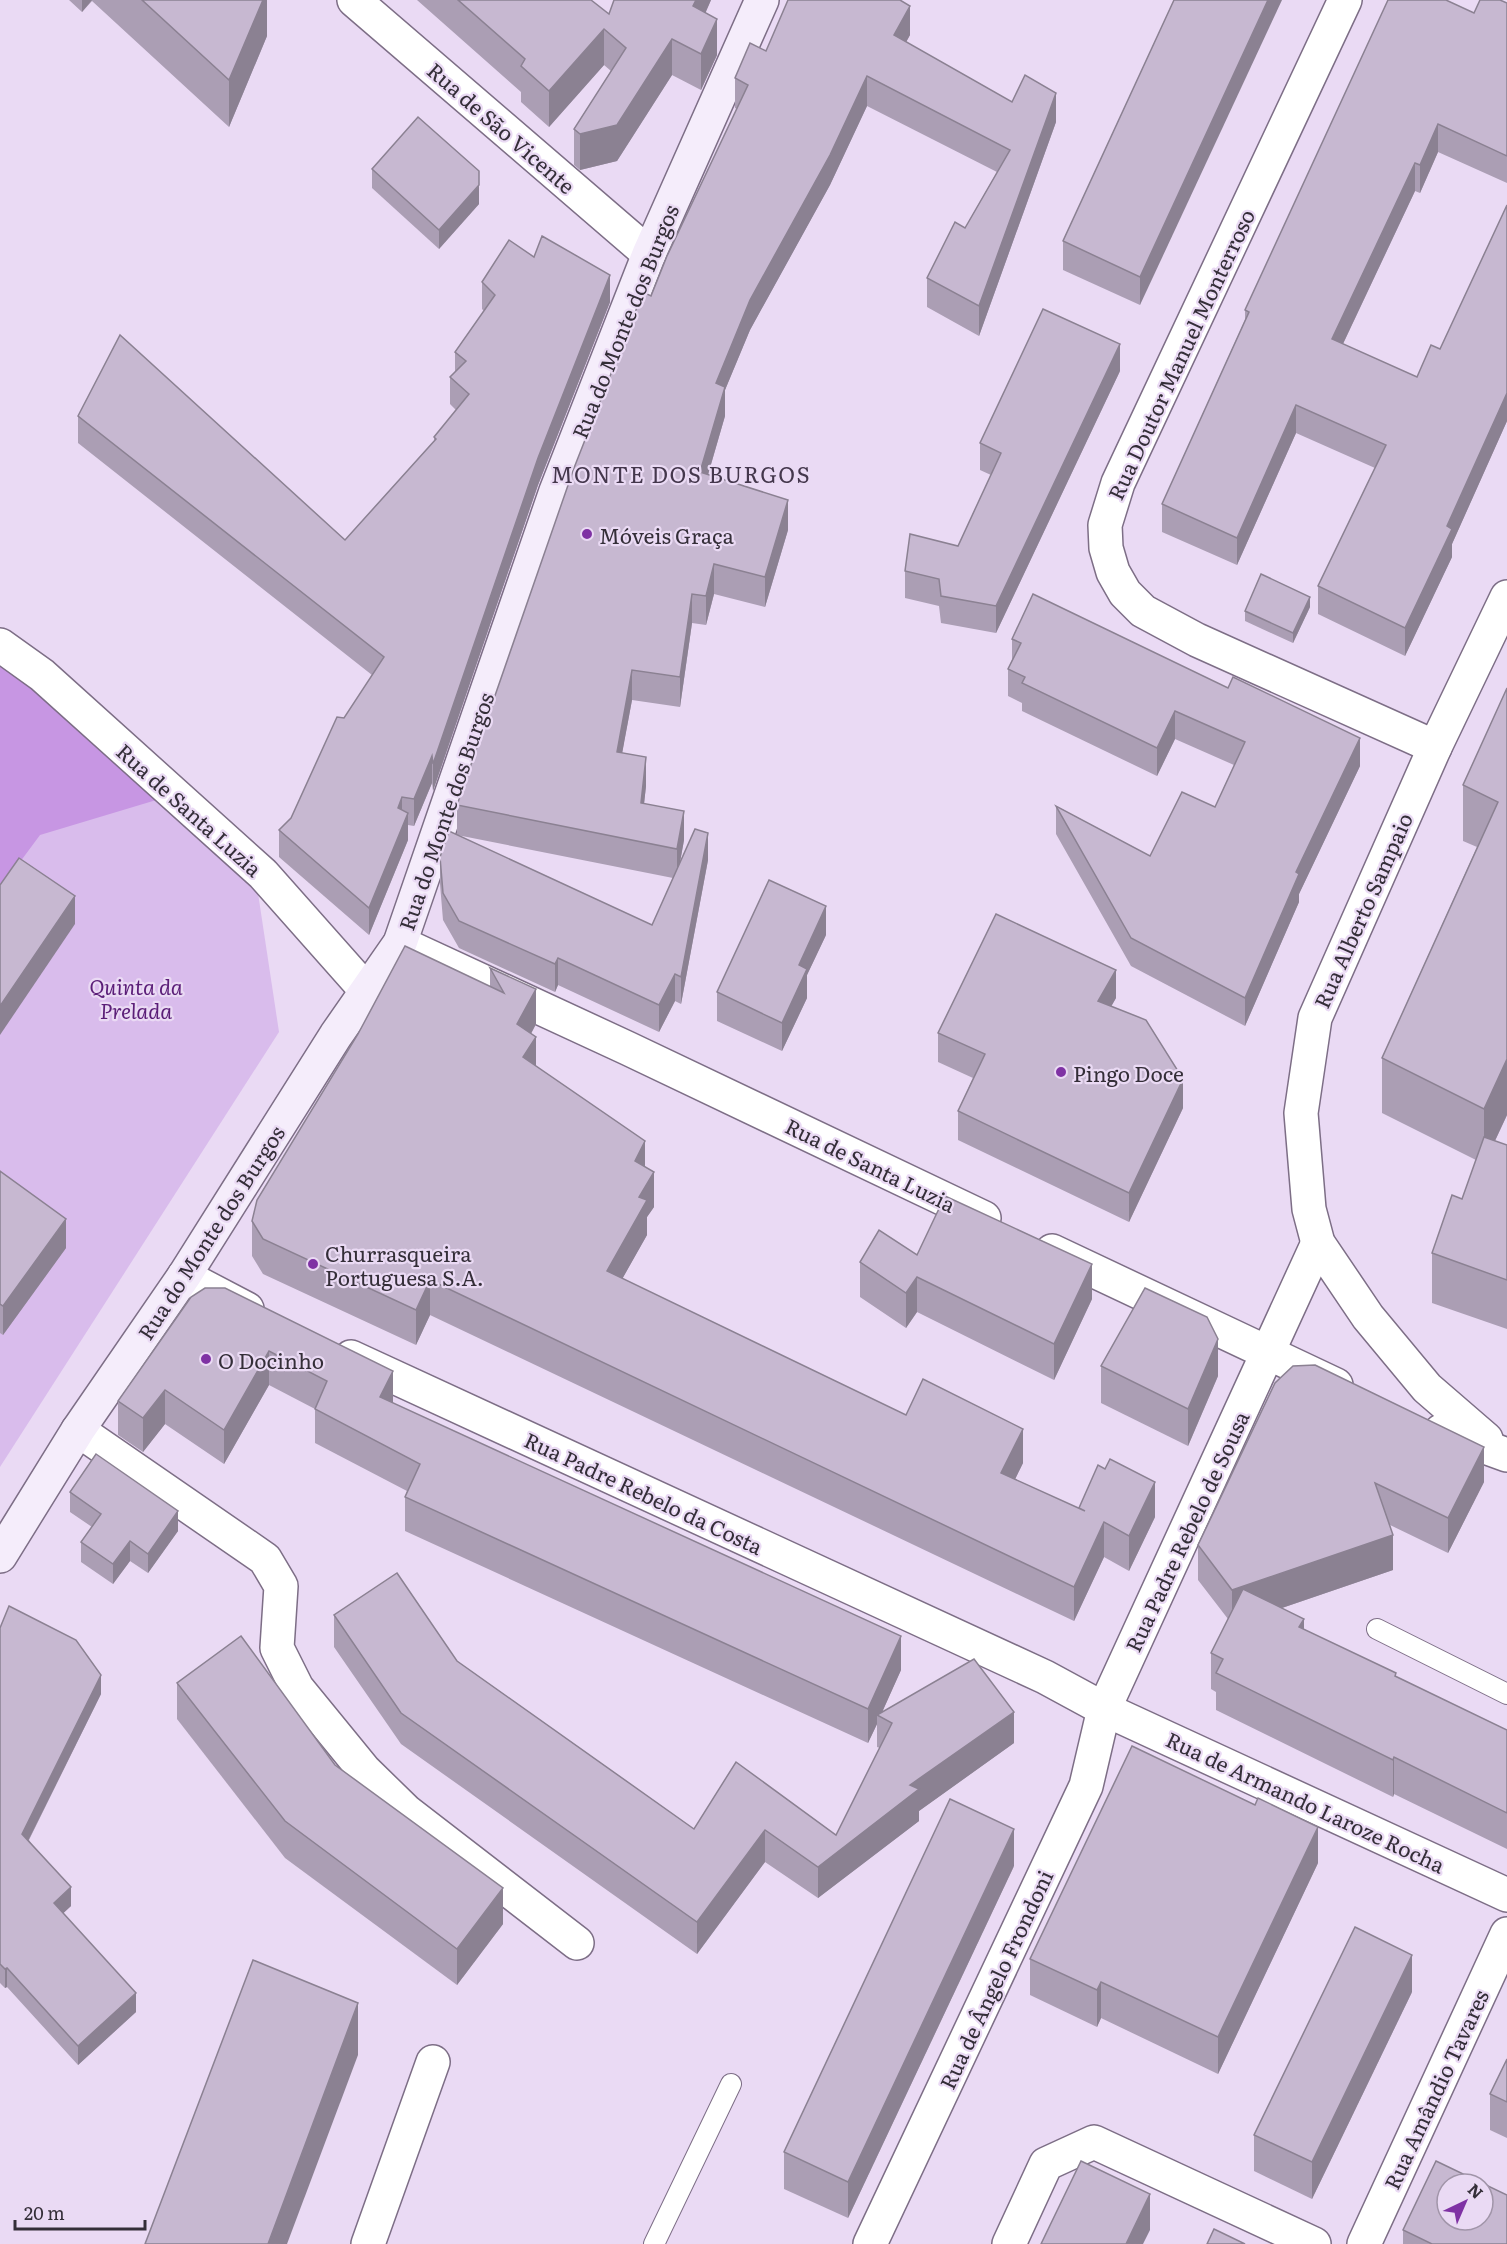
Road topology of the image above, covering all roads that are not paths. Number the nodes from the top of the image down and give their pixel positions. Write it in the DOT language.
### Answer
graph roads {
  1 [pos="354,0"];
  2 [pos="762,0"];
  3 [pos="1345,0"];
  4 [pos="649,254"];
  5 [pos="1507,597"];
  6 [pos="0,645"];
  7 [pos="1435,747"];
  8 [pos="400,943"];
  9 [pos="365,989"];
  10 [pos="1318,1243"];
  11 [pos="184,1276"];
  12 [pos="278,1323"];
  13 [pos="321,1343"];
  14 [pos="1268,1354"];
  15 [pos="1363,1396"];
  16 [pos="1413,1419"];
  17 [pos="78,1430"];
  18 [pos="1505,1454"];
  19 [pos="0,1556"];
  20 [pos="1377,1629"];
  21 [pos="1507,1694"];
  22 [pos="1104,1709"];
  23 [pos="1507,1894"];
  24 [pos="1507,1934"];
  25 [pos="577,1943"];
  26 [pos="433,2062"];
  27 [pos="731,2084"];
  28 [pos="369,2244"];
  29 [pos="654,2244"];
  30 [pos="870,2244"];
  31 [pos="1008,2244"];
  32 [pos="1314,2244"];
  33 [pos="1364,2244"];
  1 -- 4 [label="street, Rua de São Vicente"];
  2 -- 4 [label="main road, Rua do Monte dos Burgos"];
  3 -- 7 [label="street, Rua Doutor Manuel Monterroso"];
  4 -- 8 [label="main road, Rua do Monte dos Burgos"];
  5 -- 7 [label="street, Rua Alberto Sampaio"];
  6 -- 9 [label="street, Rua de Santa Luzia"];
  7 -- 10 [label="street, Rua Alberto Sampaio"];
  8 -- 9 [label="main road, Rua do Monte dos Burgos"];
  8 -- 14 [label="street, Rua de Santa Luzia"];
  9 -- 11 [label="main road, Rua do Monte dos Burgos"];
  10 -- 14 [label="street"];
  10 -- 18 [label="street, Rua Alberto Sampaio"];
  11 -- 12 [label="street"];
  11 -- 17 [label="main road, Rua do Monte dos Burgos"];
  13 -- 22 [label="street, Rua Padre Rebelo da Costa"];
  14 -- 15 [label="street, Rua de Santa Luzia"];
  14 -- 22 [label="street, Rua Padre Rebelo de Sousa"];
  16 -- 18 [label="street"];
  17 -- 19 [label="main road, Rua do Monte dos Burgos"];
  17 -- 25 [label="street"];
  20 -- 21 [label="lane"];
  22 -- 23 [label="street, Rua de Armando Laroze Rocha"];
  22 -- 30 [label="street, Rua de Ângelo Frondoni"];
  24 -- 33 [label="street, Rua Amândio Tavares"];
  26 -- 28 [label="street"];
  27 -- 29 [label="lane"];
  31 -- 32 [label="street"];
}
